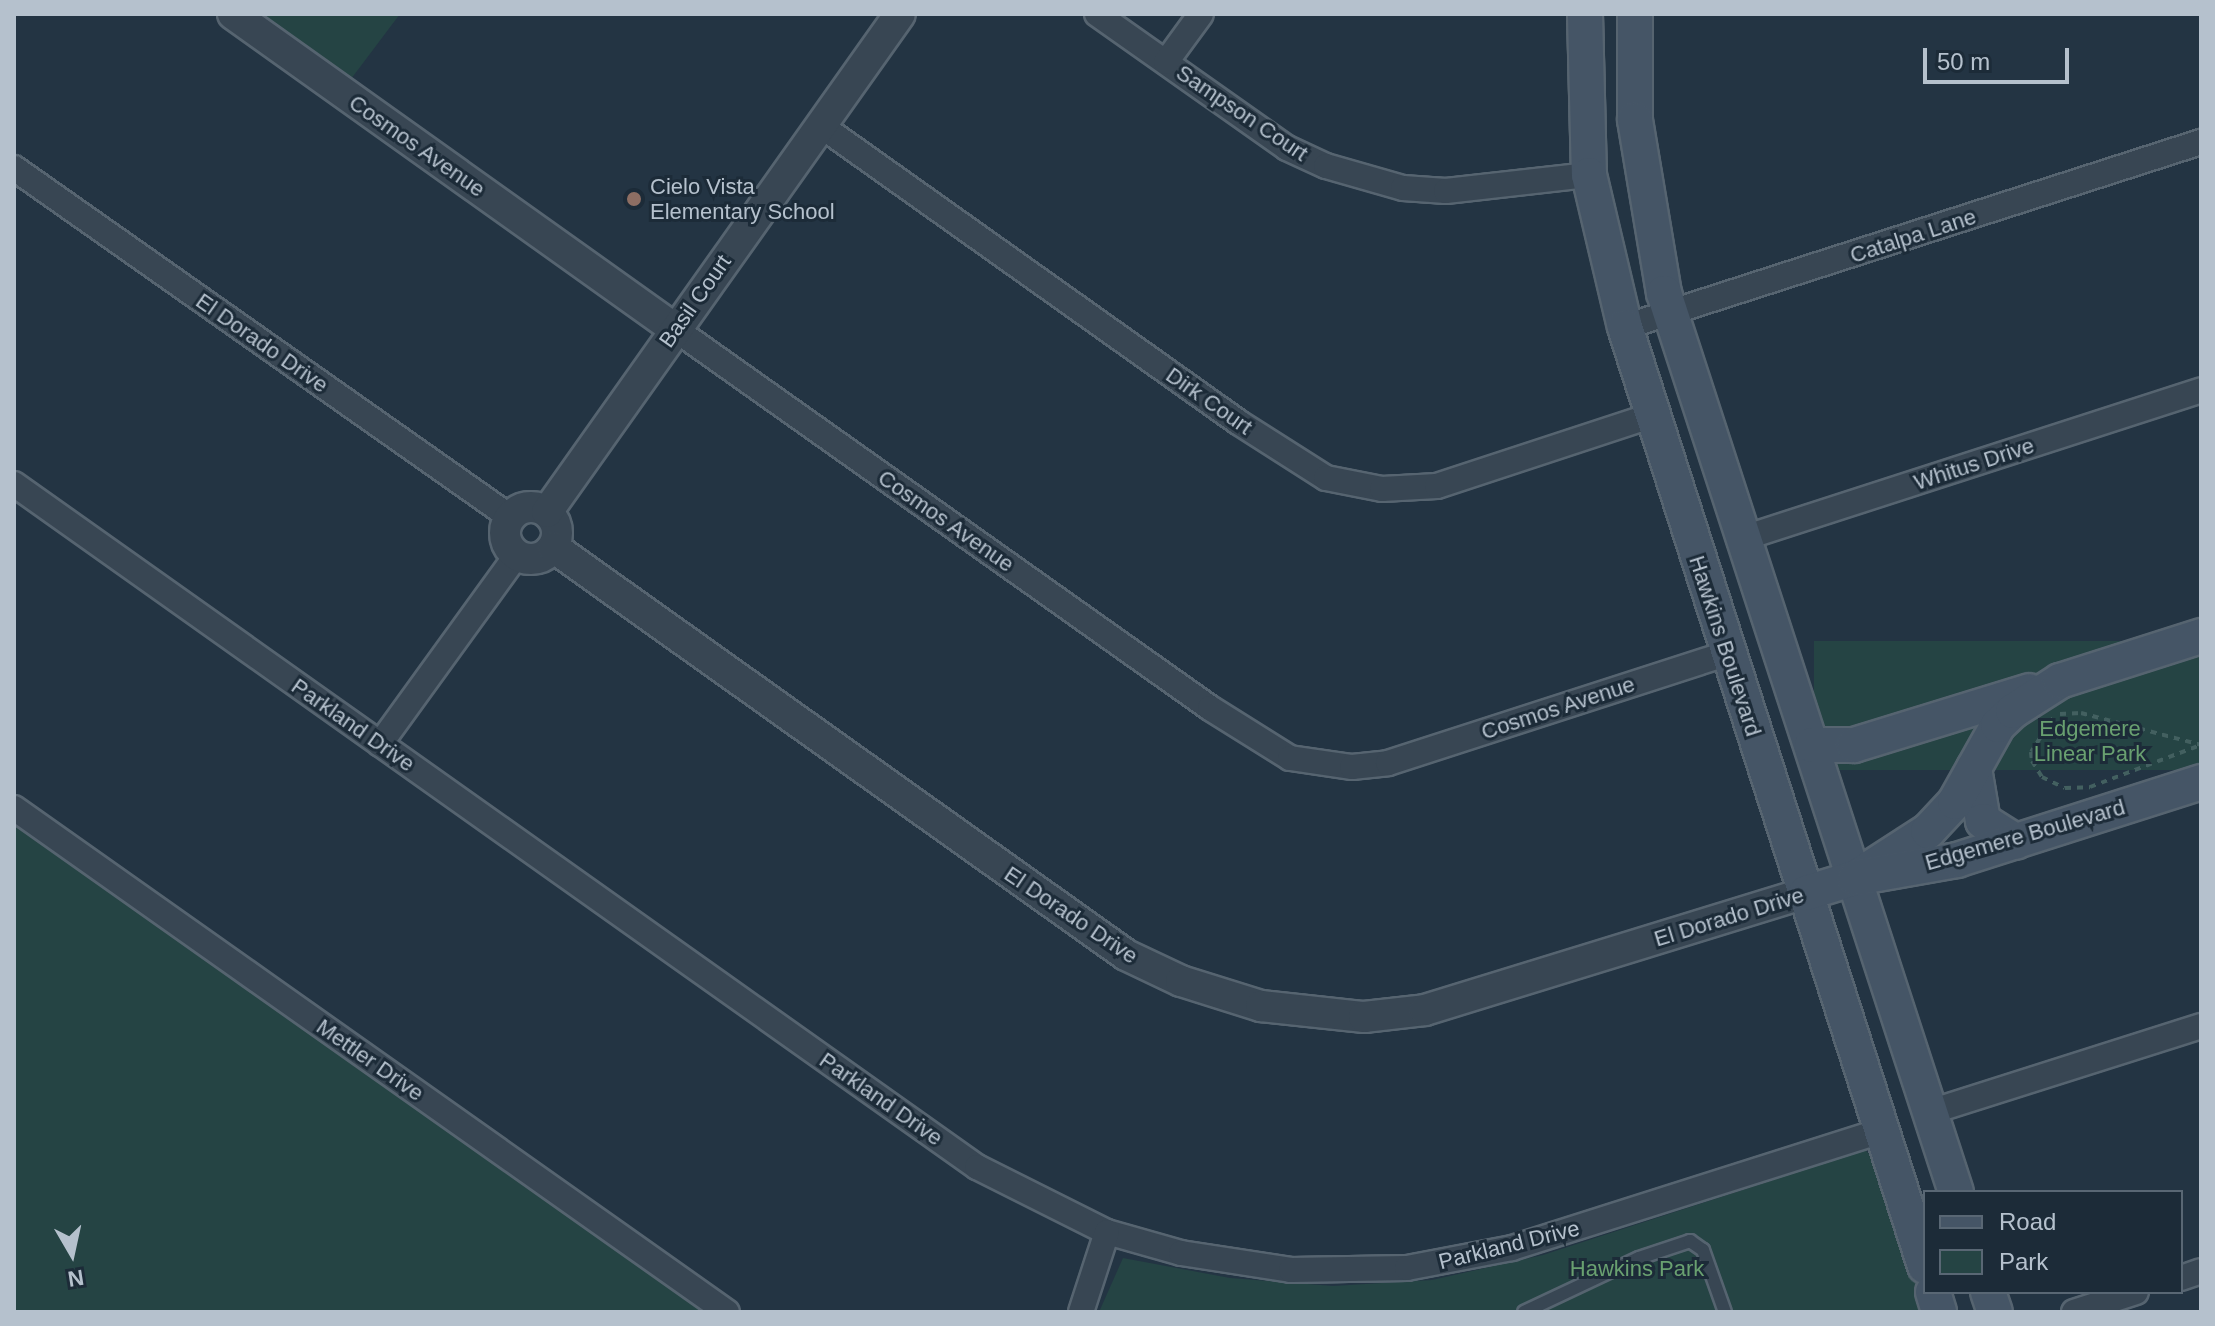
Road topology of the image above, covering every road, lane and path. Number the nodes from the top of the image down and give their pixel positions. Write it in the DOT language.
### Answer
graph roads {
  1 [pos="233,14"];
  2 [pos="900,14"];
  3 [pos="1097,14"];
  4 [pos="1201,14"];
  5 [pos="1585,14"];
  6 [pos="1635,14"];
  7 [pos="1166,62"];
  8 [pos="820,125"];
  9 [pos="2201,142"];
  10 [pos="14,168"];
  11 [pos="1589,175"];
  12 [pos="1669,313"];
  13 [pos="1625,327"];
  14 [pos="675,329"];
  15 [pos="2201,390"];
  16 [pos="1650,416"];
  17 [pos="14,484"];
  18 [pos="547,512"];
  19 [pos="510,517"];
  20 [pos="1747,537"];
  21 [pos="553,547"];
  22 [pos="517,555"];
  23 [pos="2201,636"];
  24 [pos="1728,653"];
  25 [pos="2060,681"];
  26 [pos="380,744"];
  27 [pos="1812,745"];
  28 [pos="2199,745"];
  29 [pos="1974,768"];
  30 [pos="2201,782"];
  31 [pos="14,808"];
  32 [pos="2016,842"];
  33 [pos="1855,878"];
  34 [pos="1806,893"];
  35 [pos="2201,1026"];
  36 [pos="1930,1112"];
  37 [pos="1883,1130"];
  38 [pos="1955,1190"];
  39 [pos="1107,1232"];
  40 [pos="1923,1260"];
  41 [pos="2130,1294"];
  42 [pos="727,1312"];
  43 [pos="1081,1312"];
  44 [pos="1524,1312"];
  45 [pos="1725,1312"];
  46 [pos="2074,1312"];
  1 -- 14 [label="street, Cosmos Avenue"];
  2 -- 8 [label="street, Basil Court"];
  3 -- 7 [label="street, Sampson Court"];
  4 -- 7 [label="street"];
  5 -- 11 [label="main road, Hawkins Boulevard"];
  6 -- 12 [label="main road"];
  7 -- 11 [label="street, Sampson Court"];
  8 -- 14 [label="street, Basil Court"];
  8 -- 16 [label="street, Dirk Court"];
  9 -- 12 [label="street, Catalpa Lane"];
  10 -- 19 [label="street, El Dorado Drive"];
  11 -- 13 [label="main road, Hawkins Boulevard"];
  12 -- 13 [label="street, Catalpa Lane"];
  12 -- 20 [label="main road"];
  13 -- 16 [label="main road, Hawkins Boulevard"];
  14 -- 18 [label="street, Basil Court"];
  14 -- 24 [label="street, Cosmos Avenue"];
  15 -- 20 [label="street, Whitus Drive"];
  16 -- 24 [label="main road, Hawkins Boulevard"];
  17 -- 26 [label="street, Parkland Drive"];
  18 -- 19 [label="street"];
  18 -- 21 [label="street"];
  19 -- 22 [label="street"];
  20 -- 27 [label="main road"];
  21 -- 22 [label="street"];
  21 -- 34 [label="street, El Dorado Drive"];
  22 -- 26 [label="street"];
  23 -- 25 [label="main road, Edgemere Boulevard"];
  24 -- 34 [label="main road, Hawkins Boulevard"];
  25 -- 27 [label="main road"];
  25 -- 29 [label="main road, Edgemere Boulevard"];
  26 -- 39 [label="street, Parkland Drive"];
  27 -- 33 [label="main road"];
  28 -- 28 [label="path"];
  29 -- 32 [label="main road"];
  29 -- 33 [label="main road, Edgemere Boulevard"];
  30 -- 32 [label="main road, Edgemere Boulevard"];
  31 -- 42 [label="street, Mettler Drive"];
  32 -- 33 [label="main road, Edgemere Boulevard"];
  33 -- 34 [label="main road, El Dorado Drive"];
  33 -- 36 [label="main road"];
  34 -- 37 [label="main road, Hawkins Boulevard"];
  35 -- 36 [label="street"];
  36 -- 38 [label="main road"];
  37 -- 39 [label="street, Parkland Drive"];
  37 -- 40 [label="main road, Hawkins Boulevard"];
  39 -- 43 [label="street"];
  41 -- 46 [label="street"];
  44 -- 45 [label="lane"];
}
